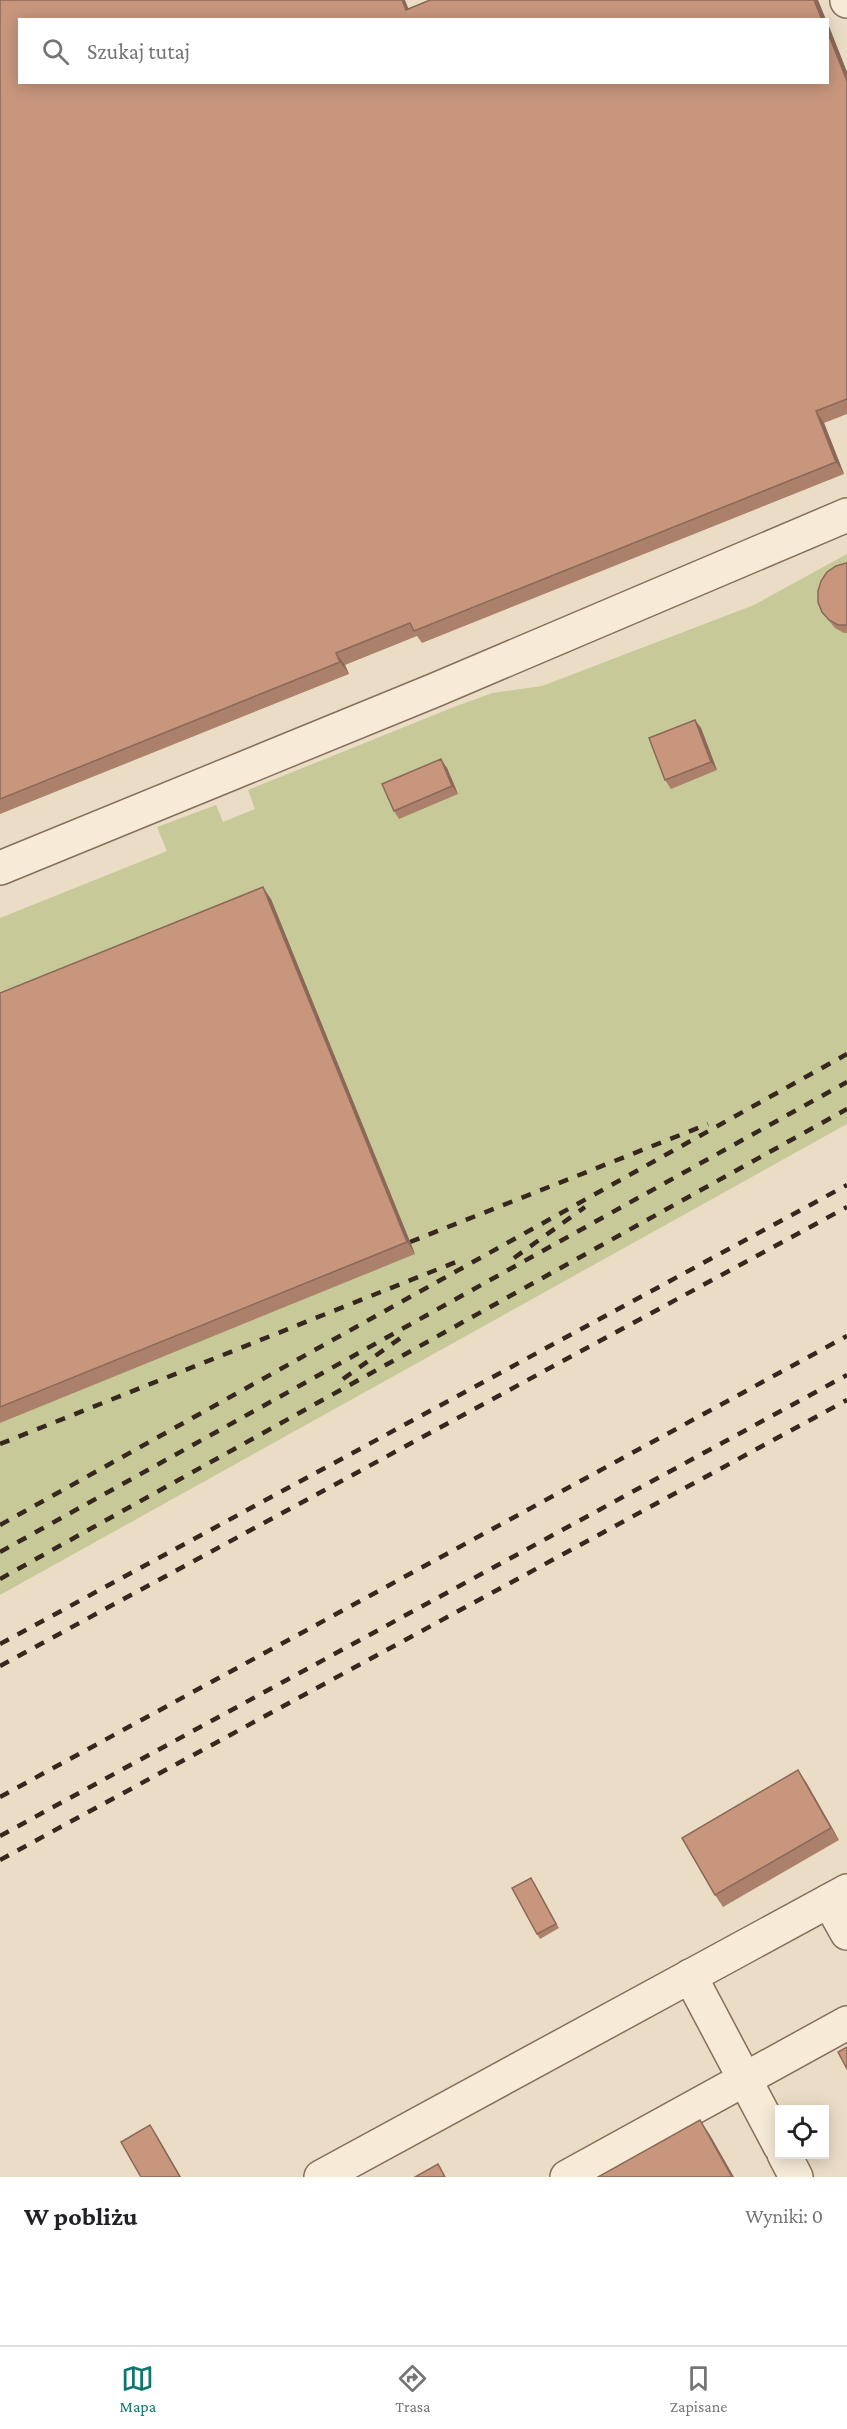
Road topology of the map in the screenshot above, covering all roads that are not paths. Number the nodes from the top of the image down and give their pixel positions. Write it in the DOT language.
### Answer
graph roads {
  1 [pos="847,515"];
  2 [pos="0,868"];
  3 [pos="838,1896"];
  4 [pos="847,1933"];
  5 [pos="690,1976"];
  6 [pos="847,2023"];
  7 [pos="745,2079"];
  8 [pos="775,2136"];
  9 [pos="787,2159"];
  10 [pos="321,2177"];
  11 [pos="567,2177"];
  12 [pos="796,2177"];
  1 -- 2 [label="lane"];
  3 -- 4 [label="lane"];
  3 -- 5 [label="lane"];
  5 -- 7 [label="lane"];
  5 -- 10 [label="lane"];
  6 -- 7 [label="lane"];
  7 -- 8 [label="lane"];
  7 -- 11 [label="lane"];
  9 -- 12 [label="lane"];
}
